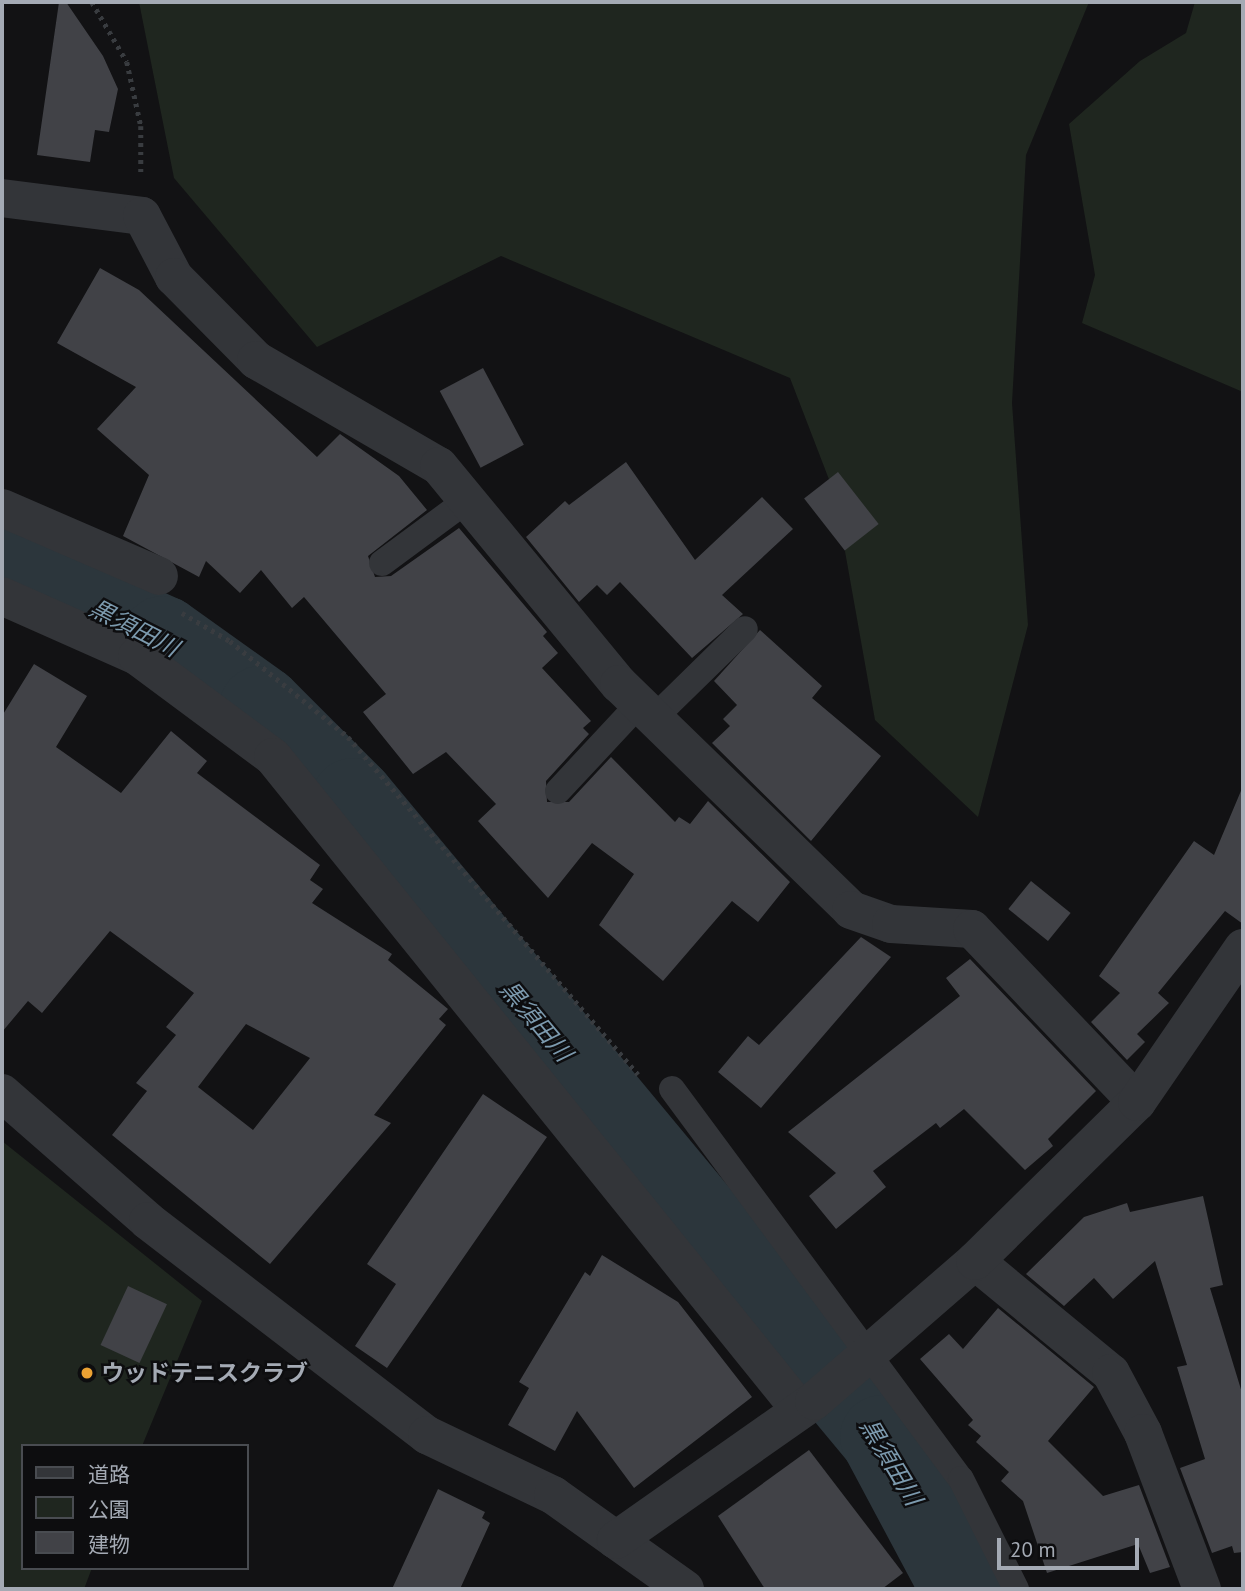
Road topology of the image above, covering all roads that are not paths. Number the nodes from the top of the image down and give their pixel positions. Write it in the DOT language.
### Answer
graph roads {
  1 [pos="2,198"];
  2 [pos="467,500"];
  3 [pos="2,508"];
  4 [pos="382,563"];
  5 [pos="159,576"];
  6 [pos="2,596"];
  7 [pos="745,629"];
  8 [pos="646,711"];
  9 [pos="558,791"];
  10 [pos="1243,948"];
  11 [pos="672,1089"];
  12 [pos="2,1093"];
  13 [pos="1137,1102"];
  14 [pos="975,1261"];
  15 [pos="870,1354"];
  16 [pos="807,1406"];
  17 [pos="616,1540"];
  18 [pos="685,1589"];
  19 [pos="1016,1589"];
  20 [pos="1202,1589"];
  1 -- 2 [label="street"];
  2 -- 4 [label="lane"];
  2 -- 8 [label="street"];
  3 -- 5 [label="street"];
  6 -- 16 [label="street"];
  7 -- 8 [label="lane"];
  8 -- 9 [label="lane"];
  8 -- 13 [label="street"];
  10 -- 13 [label="street"];
  11 -- 15 [label="lane"];
  12 -- 17 [label="street"];
  13 -- 14 [label="street"];
  14 -- 15 [label="street"];
  14 -- 20 [label="street"];
  15 -- 16 [label="street"];
  15 -- 19 [label="lane"];
  16 -- 17 [label="street"];
  17 -- 18 [label="street"];
}
